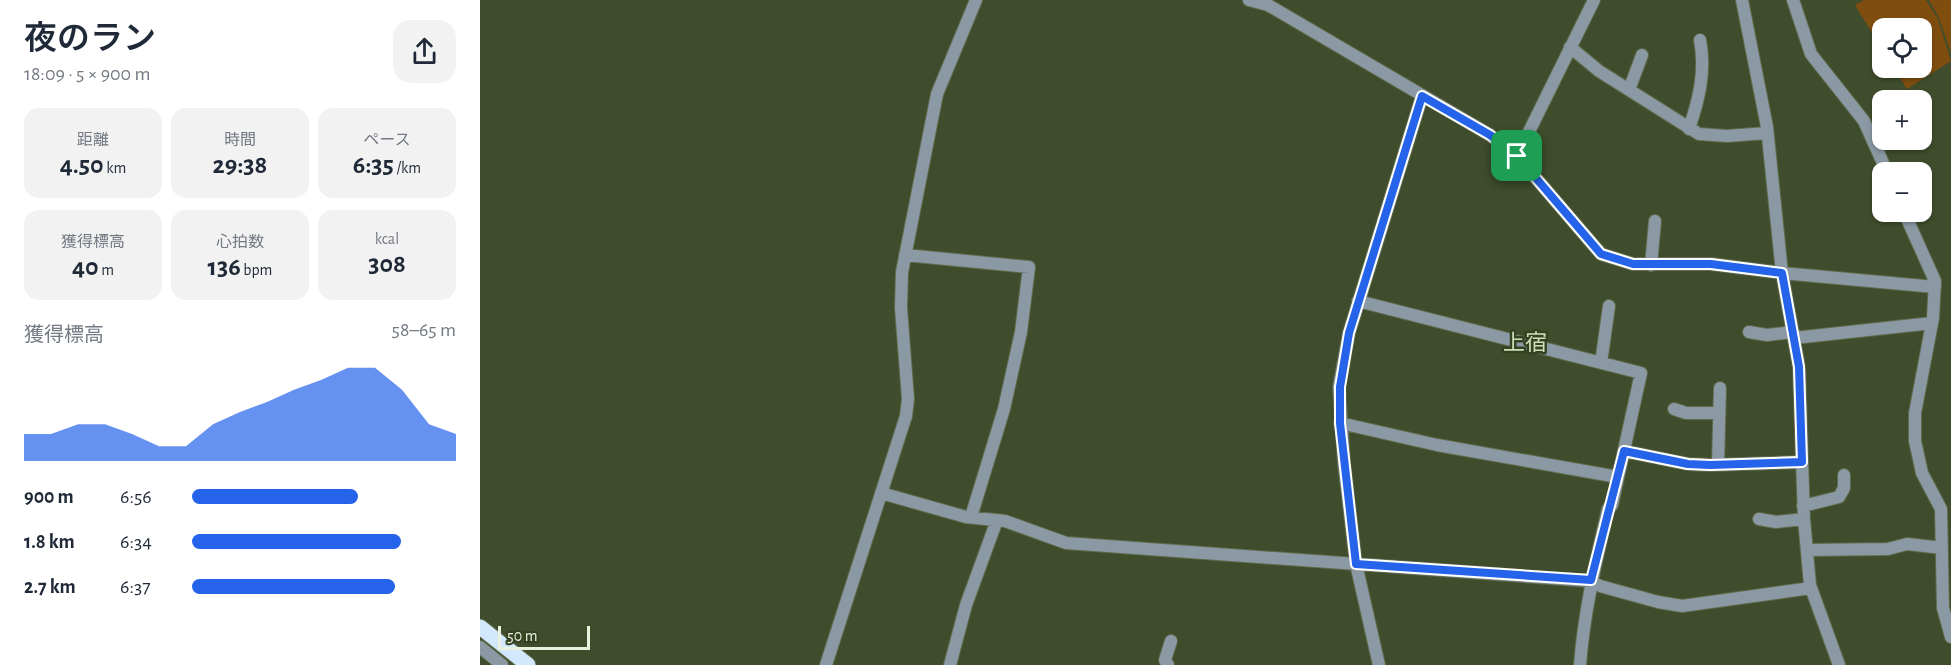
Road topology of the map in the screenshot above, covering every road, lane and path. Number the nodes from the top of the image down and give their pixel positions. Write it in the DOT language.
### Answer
graph roads {
  1 [pos="975,0"];
  2 [pos="1248,0"];
  3 [pos="1594,0"];
  4 [pos="1742,0"];
  5 [pos="1793,0"];
  6 [pos="1269,3"];
  7 [pos="1700,40"];
  8 [pos="1570,47"];
  9 [pos="1642,55"];
  10 [pos="1629,90"];
  11 [pos="1422,96"];
  12 [pos="1689,129"];
  13 [pos="1767,133"];
  14 [pos="1517,156"];
  15 [pos="1882,162"];
  16 [pos="1655,221"];
  17 [pos="1908,222"];
  18 [pos="905,255"];
  19 [pos="1651,265"];
  20 [pos="1782,273"];
  21 [pos="1935,287"];
  22 [pos="1358,301"];
  23 [pos="1609,306"];
  24 [pos="1932,323"];
  25 [pos="1749,333"];
  26 [pos="1793,335"];
  27 [pos="1601,363"];
  28 [pos="1720,388"];
  29 [pos="1674,409"];
  30 [pos="1719,413"];
  31 [pos="1340,423"];
  32 [pos="1624,451"];
  33 [pos="1802,462"];
  34 [pos="1718,465"];
  35 [pos="1844,475"];
  36 [pos="1618,477"];
  37 [pos="881,493"];
  38 [pos="1804,513"];
  39 [pos="971,517"];
  40 [pos="1759,519"];
  41 [pos="997,520"];
  42 [pos="1942,548"];
  43 [pos="1807,550"];
  44 [pos="1356,564"];
  45 [pos="1591,580"];
  46 [pos="1811,588"];
  47 [pos="480,627"];
  48 [pos="1951,637"];
  49 [pos="1171,641"];
  50 [pos="480,647"];
  51 [pos="502,665"];
  52 [pos="528,665"];
  53 [pos="826,665"];
  54 [pos="950,665"];
  55 [pos="1168,665"];
  56 [pos="1379,665"];
  57 [pos="1580,665"];
  58 [pos="1839,665"];
  1 -- 18 [label="street"];
  2 -- 6 [label="street"];
  3 -- 8 [label="street"];
  4 -- 13 [label="street"];
  5 -- 15 [label="street"];
  6 -- 11 [label="street"];
  7 -- 12 [label="street"];
  8 -- 10 [label="street"];
  8 -- 14 [label="street"];
  9 -- 10 [label="street"];
  10 -- 12 [label="street"];
  11 -- 14 [label="street"];
  11 -- 22 [label="street"];
  12 -- 13 [label="street"];
  13 -- 20 [label="street"];
  14 -- 19 [label="street"];
  16 -- 19 [label="street"];
  17 -- 21 [label="street"];
  18 -- 37 [label="street"];
  18 -- 39 [label="street"];
  19 -- 20 [label="street"];
  20 -- 21 [label="street"];
  20 -- 26 [label="street"];
  21 -- 24 [label="street"];
  22 -- 27 [label="street"];
  22 -- 31 [label="street"];
  23 -- 27 [label="street"];
  24 -- 26 [label="street"];
  24 -- 42 [label="street"];
  25 -- 26 [label="street"];
  26 -- 33 [label="street"];
  27 -- 32 [label="street"];
  28 -- 30 [label="street"];
  29 -- 30 [label="street"];
  30 -- 34 [label="street"];
  31 -- 36 [label="street"];
  31 -- 44 [label="street"];
  32 -- 34 [label="street"];
  32 -- 36 [label="street"];
  33 -- 34 [label="street"];
  33 -- 38 [label="street"];
  35 -- 38 [label="street"];
  36 -- 45 [label="street"];
  37 -- 39 [label="street"];
  37 -- 53 [label="street"];
  38 -- 40 [label="street"];
  38 -- 43 [label="street"];
  39 -- 41 [label="street"];
  41 -- 44 [label="street"];
  41 -- 54 [label="street"];
  42 -- 43 [label="street"];
  42 -- 48 [label="street"];
  43 -- 46 [label="street"];
  44 -- 45 [label="street"];
  44 -- 56 [label="street"];
  45 -- 46 [label="street"];
  45 -- 57 [label="street"];
  46 -- 58 [label="street"];
  47 -- 52 [label="main road"];
  49 -- 55 [label="street"];
  50 -- 51 [label="street"];
}
